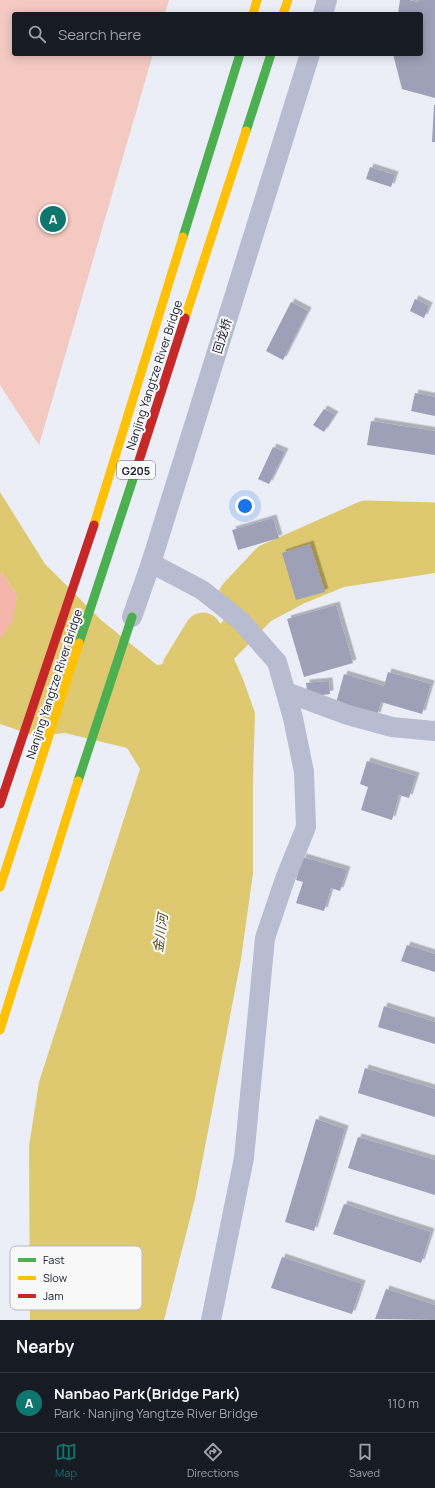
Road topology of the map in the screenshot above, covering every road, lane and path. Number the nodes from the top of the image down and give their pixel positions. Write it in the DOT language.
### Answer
graph roads {
  1 [pos="257,0"];
  2 [pos="288,0"];
  3 [pos="327,0"];
  4 [pos="254,12"];
  5 [pos="285,12"];
  6 [pos="323,12"];
  7 [pos="239,56"];
  8 [pos="269,56"];
  9 [pos="309,56"];
  10 [pos="151,563"];
  11 [pos="132,617"];
  12 [pos="286,692"];
  13 [pos="435,731"];
  14 [pos="0,804"];
  15 [pos="0,887"];
  16 [pos="0,1030"];
  17 [pos="211,1320"];
  1 -- 4 [label="highway"];
  2 -- 5 [label="highway"];
  3 -- 6 [label="street"];
  7 -- 14 [label="highway, Nanjing Yangtze River Bridge / G205"];
  8 -- 15 [label="highway, Nanjing Yangtze River Bridge / G205"];
  9 -- 10 [label="street, 回龙桥"];
  10 -- 11 [label="street, 回龙桥"];
  10 -- 12 [label="street"];
  11 -- 16 [label="highway"];
  12 -- 13 [label="street"];
  12 -- 17 [label="street"];
}
